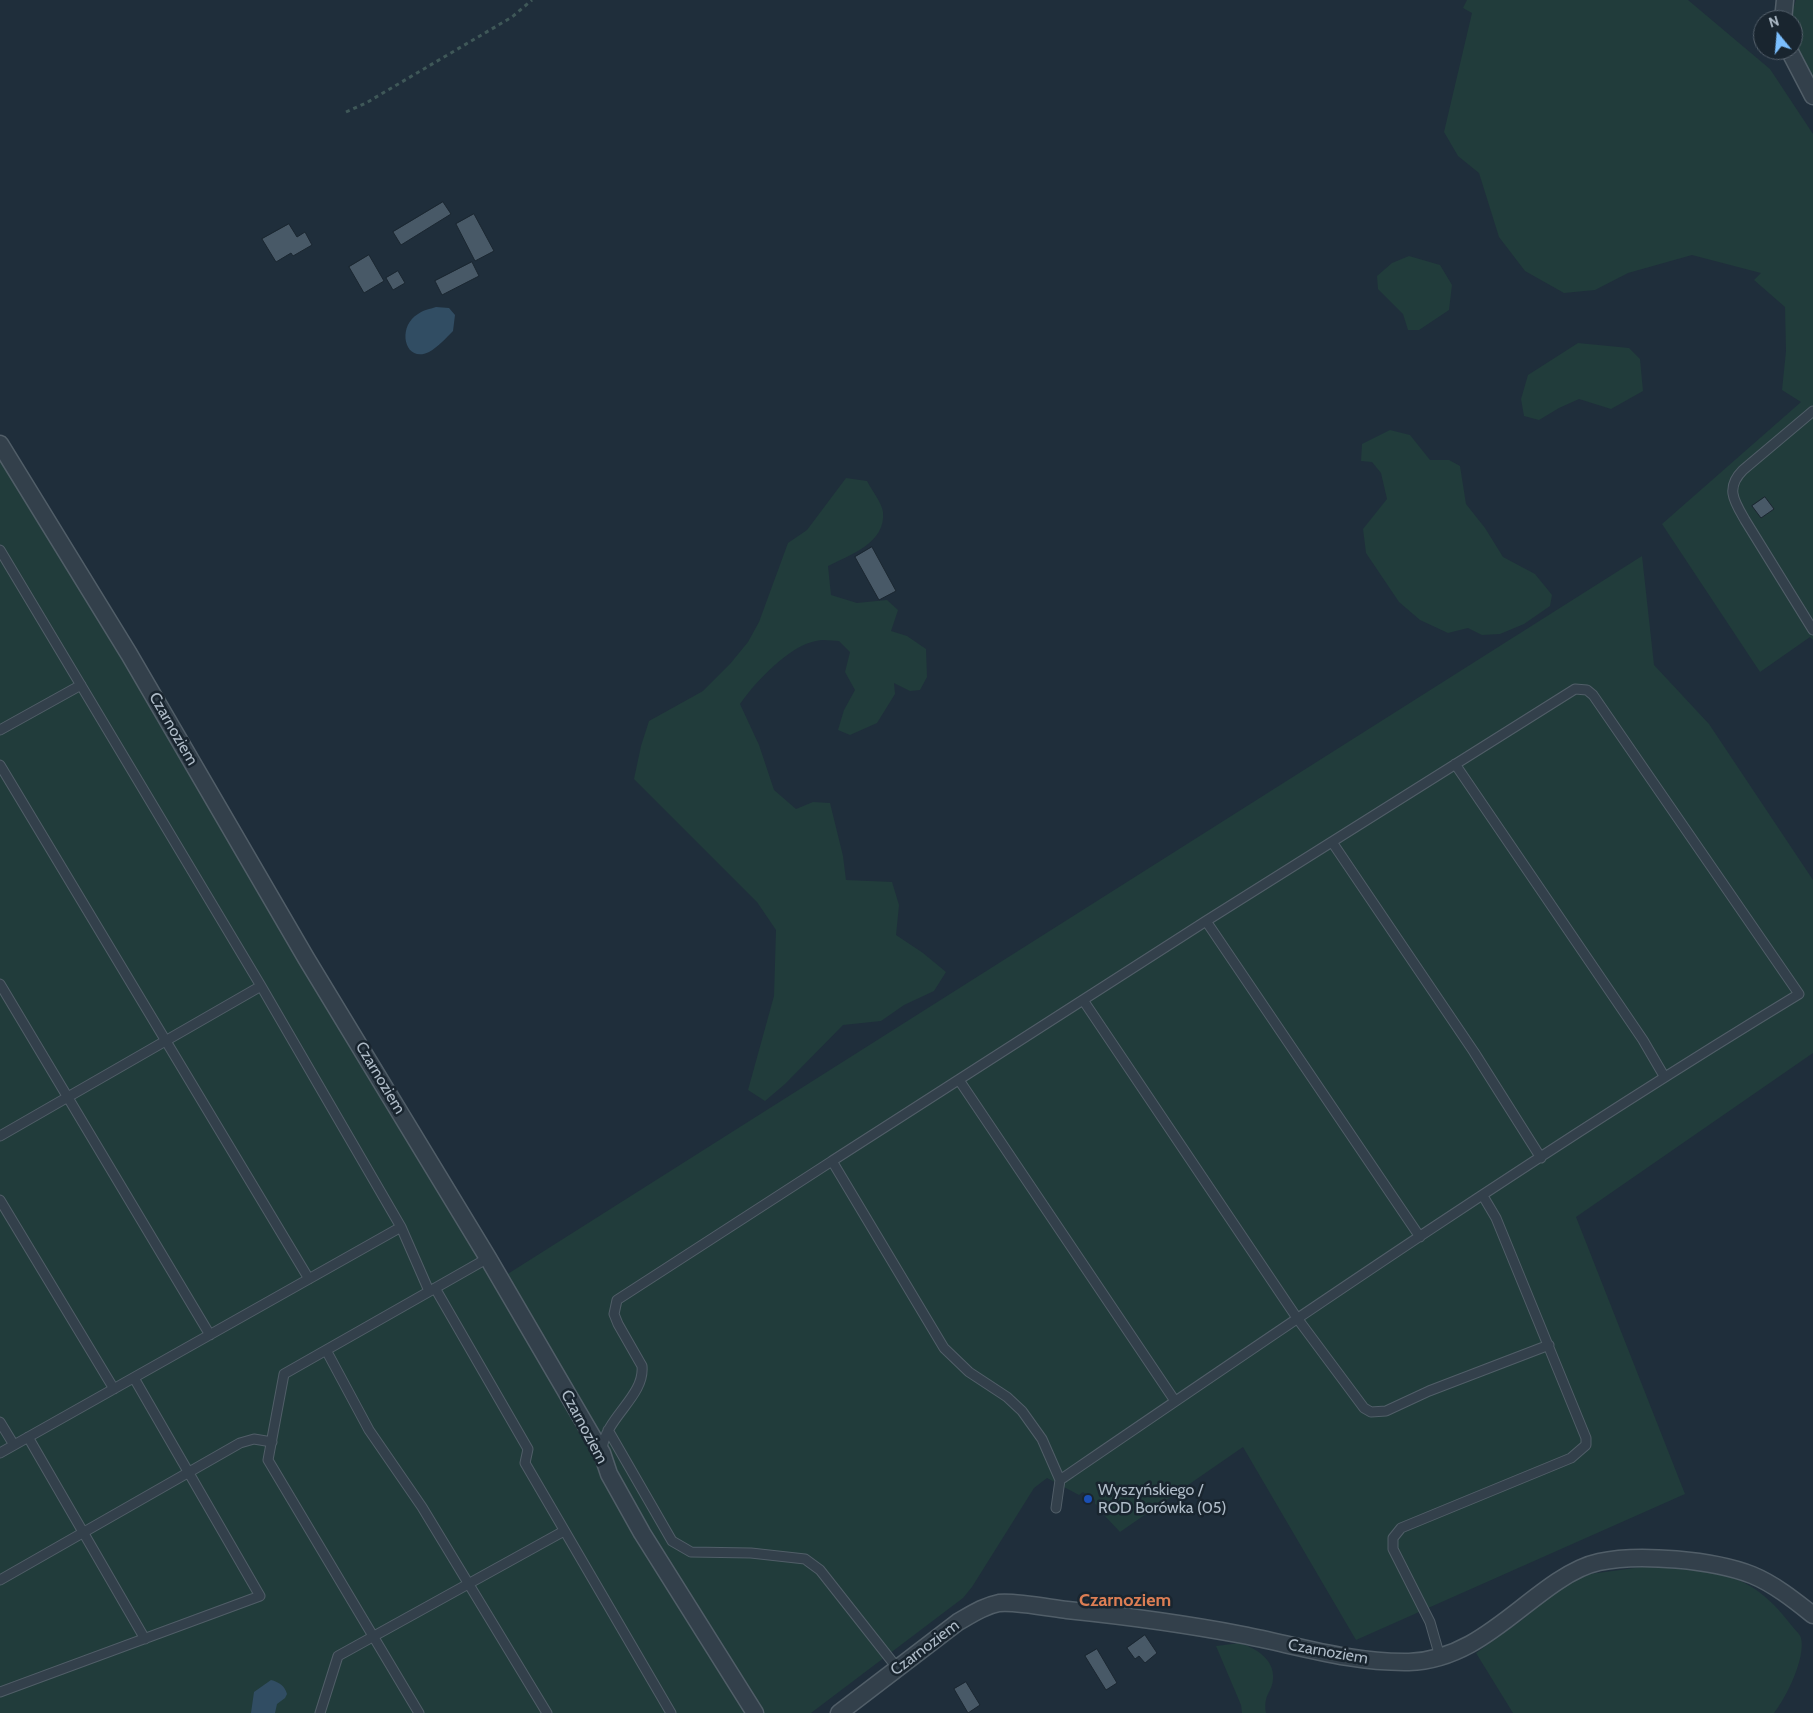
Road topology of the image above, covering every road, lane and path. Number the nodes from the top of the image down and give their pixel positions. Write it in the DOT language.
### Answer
graph roads {
  1 [pos="532,0"];
  2 [pos="1794,60"];
  3 [pos="1813,96"];
  4 [pos="346,112"];
  5 [pos="1813,411"];
  6 [pos="0,444"];
  7 [pos="0,550"];
  8 [pos="1813,630"];
  9 [pos="81,685"];
  10 [pos="0,730"];
  11 [pos="1454,764"];
  12 [pos="0,765"];
  13 [pos="1332,842"];
  14 [pos="1206,922"];
  15 [pos="0,984"];
  16 [pos="261,986"];
  17 [pos="1083,1000"];
  18 [pos="165,1041"];
  19 [pos="1664,1076"];
  20 [pos="959,1080"];
  21 [pos="68,1097"];
  22 [pos="0,1136"];
  23 [pos="1541,1158"];
  24 [pos="832,1161"];
  25 [pos="1483,1196"];
  26 [pos="0,1200"];
  27 [pos="401,1227"];
  28 [pos="1420,1237"];
  29 [pos="488,1258"];
  30 [pos="309,1279"];
  31 [pos="432,1290"];
  32 [pos="1298,1318"];
  33 [pos="210,1335"];
  34 [pos="1549,1345"];
  35 [pos="326,1350"];
  36 [pos="134,1378"];
  37 [pos="114,1389"];
  38 [pos="1175,1401"];
  39 [pos="0,1422"];
  40 [pos="608,1430"];
  41 [pos="28,1437"];
  42 [pos="272,1442"];
  43 [pos="14,1445"];
  44 [pos="0,1453"];
  45 [pos="602,1453"];
  46 [pos="190,1472"];
  47 [pos="1060,1480"];
  48 [pos="1056,1508"];
  49 [pos="564,1531"];
  50 [pos="83,1532"];
  51 [pos="0,1580"];
  52 [pos="468,1584"];
  53 [pos="1813,1615"];
  54 [pos="374,1637"];
  55 [pos="145,1639"];
  56 [pos="1440,1656"];
  57 [pos="898,1668"];
  58 [pos="0,1692"];
  59 [pos="320,1713"];
  60 [pos="420,1713"];
  61 [pos="547,1713"];
  62 [pos="671,1713"];
  63 [pos="755,1713"];
  64 [pos="839,1713"];
  1 -- 4 [label="path"];
  2 -- 3 [label="street"];
  5 -- 8 [label="lane"];
  6 -- 29 [label="street, Czarnoziem"];
  7 -- 9 [label="lane"];
  9 -- 10 [label="lane"];
  9 -- 16 [label="lane"];
  11 -- 13 [label="lane"];
  11 -- 19 [label="lane"];
  11 -- 19 [label="lane"];
  12 -- 18 [label="lane"];
  13 -- 14 [label="lane"];
  13 -- 23 [label="lane"];
  14 -- 17 [label="lane"];
  14 -- 28 [label="lane"];
  15 -- 21 [label="lane"];
  16 -- 18 [label="lane"];
  16 -- 27 [label="lane"];
  17 -- 20 [label="lane"];
  17 -- 32 [label="lane"];
  18 -- 21 [label="lane"];
  18 -- 30 [label="lane"];
  19 -- 23 [label="lane"];
  20 -- 24 [label="lane"];
  20 -- 38 [label="lane"];
  21 -- 22 [label="lane"];
  21 -- 33 [label="lane"];
  23 -- 25 [label="lane"];
  24 -- 40 [label="lane"];
  24 -- 47 [label="lane"];
  25 -- 28 [label="lane"];
  25 -- 34 [label="lane"];
  26 -- 37 [label="lane"];
  27 -- 30 [label="lane"];
  27 -- 31 [label="lane"];
  28 -- 32 [label="lane"];
  29 -- 31 [label="lane"];
  29 -- 45 [label="street, Czarnoziem"];
  30 -- 33 [label="lane"];
  31 -- 35 [label="lane"];
  31 -- 49 [label="lane"];
  32 -- 34 [label="lane"];
  32 -- 38 [label="lane"];
  33 -- 36 [label="lane"];
  34 -- 56 [label="lane"];
  35 -- 42 [label="lane"];
  35 -- 52 [label="lane"];
  36 -- 37 [label="lane"];
  36 -- 46 [label="lane"];
  37 -- 41 [label="lane"];
  38 -- 47 [label="lane"];
  39 -- 43 [label="lane"];
  40 -- 45 [label="lane"];
  40 -- 57 [label="lane"];
  41 -- 43 [label="lane"];
  41 -- 50 [label="lane"];
  42 -- 46 [label="lane"];
  42 -- 54 [label="lane"];
  43 -- 44 [label="lane"];
  45 -- 63 [label="street, Czarnoziem"];
  46 -- 50 [label="lane"];
  46 -- 55 [label="lane"];
  47 -- 48 [label="lane"];
  49 -- 52 [label="lane"];
  49 -- 62 [label="lane"];
  50 -- 51 [label="lane"];
  50 -- 55 [label="lane"];
  52 -- 54 [label="lane"];
  52 -- 61 [label="lane"];
  53 -- 56 [label="street, Czarnoziem"];
  54 -- 59 [label="lane"];
  54 -- 60 [label="lane"];
  55 -- 58 [label="lane"];
  56 -- 57 [label="street, Czarnoziem"];
  57 -- 64 [label="street, Czarnoziem"];
}
